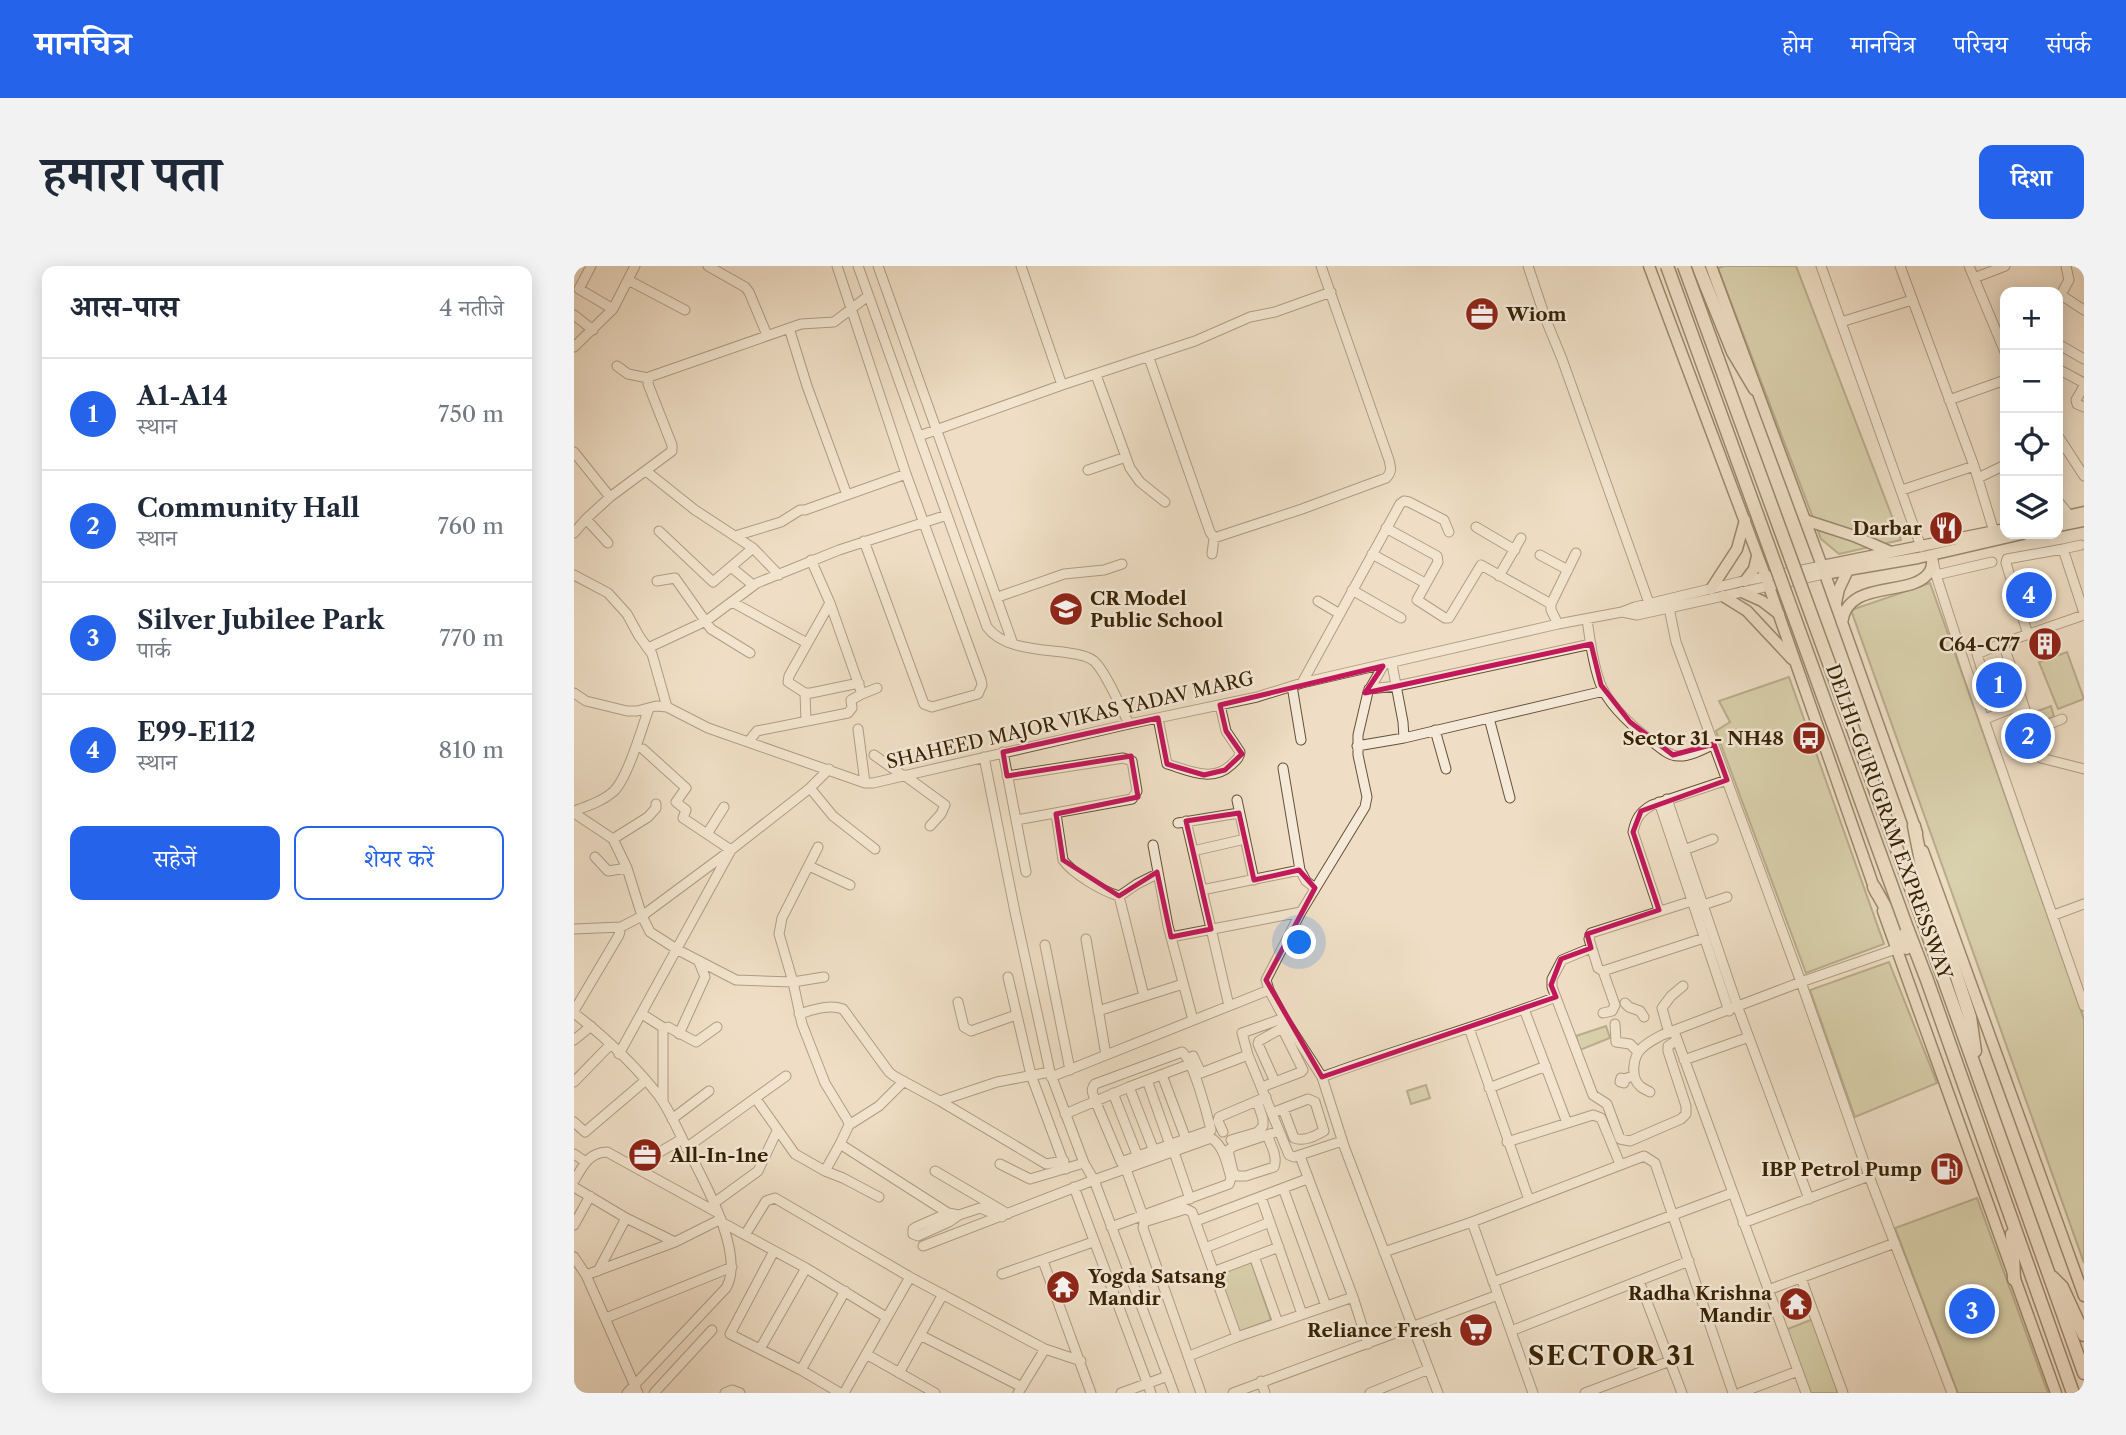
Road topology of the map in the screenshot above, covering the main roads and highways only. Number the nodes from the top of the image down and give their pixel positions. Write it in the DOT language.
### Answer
graph roads {
  1 [pos="1649,266"];
  2 [pos="1667,266"];
  3 [pos="1684,266"];
  4 [pos="1698,266"];
  5 [pos="1711,266"];
  6 [pos="1755,389"];
  7 [pos="2084,512"];
  8 [pos="2064,516"];
  9 [pos="1745,520"];
  10 [pos="1805,520"];
  11 [pos="2084,521"];
  12 [pos="2063,525"];
  13 [pos="1999,533"];
  14 [pos="1815,547"];
  15 [pos="1893,552"];
  16 [pos="1758,555"];
  17 [pos="1932,555"];
  18 [pos="1846,566"];
  19 [pos="1823,570"];
  20 [pos="1711,589"];
  21 [pos="1723,596"];
  22 [pos="1835,605"];
  23 [pos="1779,614"];
  24 [pos="1842,624"];
  25 [pos="1796,663"];
  26 [pos="1914,825"];
  27 [pos="1874,887"];
  28 [pos="1927,980"];
  29 [pos="1980,1082"];
  30 [pos="2011,1220"];
  31 [pos="2049,1274"];
  32 [pos="2014,1279"];
  33 [pos="2084,1296"];
  34 [pos="2084,1335"];
  35 [pos="2084,1373"];
  36 [pos="2056,1393"];
  37 [pos="2073,1393"];
  1 -- 9 [label="main road"];
  2 -- 28 [label="highway, DELHI-GURUGRAM EXPRESSWAY, bridge"];
  3 -- 29 [label="highway, DELHI-GURUGRAM EXPRESSWAY, bridge"];
  4 -- 6 [label="highway"];
  5 -- 6 [label="main road"];
  6 -- 10 [label="main road"];
  7 -- 8 [label="main road"];
  9 -- 16 [label="main road"];
  9 -- 20 [label="main road"];
  10 -- 14 [label="main road"];
  10 -- 15 [label="main road"];
  11 -- 12 [label="main road"];
  13 -- 15 [label="main road, SHAHEED MAJOR VIKAS YADAV MARG"];
  13 -- 17 [label="main road, SHAHEED MAJOR VIKAS YADAV MARG"];
  14 -- 18 [label="main road"];
  14 -- 19 [label="main road"];
  15 -- 18 [label="main road, SHAHEED MAJOR VIKAS YADAV MARG"];
  16 -- 23 [label="main road"];
  16 -- 23 [label="main road"];
  17 -- 18 [label="main road, SHAHEED MAJOR VIKAS YADAV MARG"];
  17 -- 24 [label="main road"];
  18 -- 19 [label="main road, SHAHEED MAJOR VIKAS YADAV MARG"];
  18 -- 22 [label="main road"];
  19 -- 22 [label="main road"];
  21 -- 25 [label="main road"];
  22 -- 24 [label="main road"];
  23 -- 25 [label="main road"];
  24 -- 26 [label="main road"];
  25 -- 27 [label="main road"];
  26 -- 29 [label="highway"];
  26 -- 33 [label="main road"];
  27 -- 28 [label="highway"];
  27 -- 32 [label="main road"];
  28 -- 30 [label="highway, DELHI-GURUGRAM EXPRESSWAY"];
  29 -- 31 [label="highway, DELHI-GURUGRAM EXPRESSWAY"];
  30 -- 32 [label="highway"];
  30 -- 37 [label="highway, DELHI-GURUGRAM EXPRESSWAY"];
  31 -- 34 [label="highway"];
  31 -- 35 [label="highway, DELHI-GURUGRAM EXPRESSWAY"];
  32 -- 36 [label="main road"];
}
